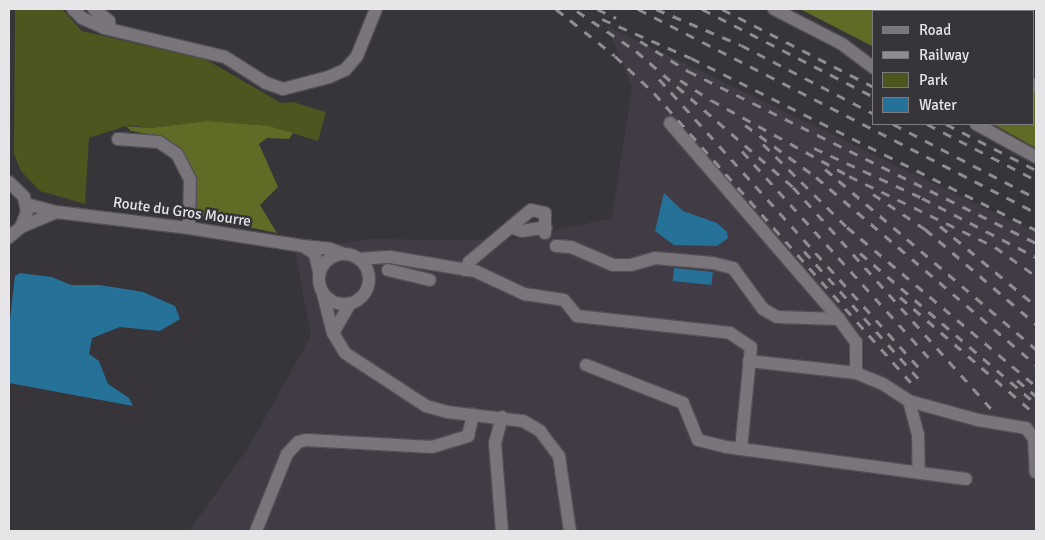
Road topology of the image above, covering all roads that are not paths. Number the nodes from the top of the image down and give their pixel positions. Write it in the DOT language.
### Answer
graph roads {
  1 [pos="73,9"];
  2 [pos="94,9"];
  3 [pos="376,9"];
  4 [pos="774,9"];
  5 [pos="110,30"];
  6 [pos="872,66"];
  7 [pos="670,123"];
  8 [pos="978,125"];
  9 [pos="118,139"];
  10 [pos="1036,156"];
  11 [pos="9,171"];
  12 [pos="12,184"];
  13 [pos="27,204"];
  14 [pos="56,212"];
  15 [pos="21,227"];
  16 [pos="511,227"];
  17 [pos="189,228"];
  18 [pos="9,237"];
  19 [pos="303,246"];
  20 [pos="556,246"];
  21 [pos="344,254"];
  22 [pos="390,257"];
  23 [pos="359,260"];
  24 [pos="388,270"];
  25 [pos="465,270"];
  26 [pos="319,272"];
  27 [pos="430,280"];
  28 [pos="369,281"];
  29 [pos="322,294"];
  30 [pos="350,304"];
  31 [pos="838,319"];
  32 [pos="333,333"];
  33 [pos="750,361"];
  34 [pos="586,365"];
  35 [pos="856,372"];
  36 [pos="909,401"];
  37 [pos="473,415"];
  38 [pos="502,417"];
  39 [pos="741,449"];
  40 [pos="1036,472"];
  41 [pos="919,473"];
  42 [pos="966,479"];
  43 [pos="256,531"];
  44 [pos="502,531"];
  45 [pos="570,531"];
  1 -- 5 [label="street"];
  2 -- 5 [label="street"];
  3 -- 5 [label="street"];
  4 -- 6 [label="street"];
  7 -- 31 [label="street"];
  8 -- 10 [label="street"];
  9 -- 17 [label="street"];
  11 -- 12 [label="street"];
  12 -- 13 [label="street"];
  13 -- 14 [label="street, Route du Gros Mourre"];
  13 -- 15 [label="street"];
  14 -- 15 [label="street"];
  14 -- 17 [label="street, Route du Gros Mourre"];
  15 -- 18 [label="street"];
  16 -- 16 [label="street"];
  16 -- 25 [label="street"];
  17 -- 19 [label="street, Route du Gros Mourre"];
  19 -- 21 [label="street, Route du Gros Mourre"];
  19 -- 26 [label="street"];
  20 -- 31 [label="street"];
  21 -- 23 [label="street, Route du Gros Mourre"];
  21 -- 26 [label="street"];
  22 -- 23 [label="street"];
  22 -- 24 [label="street"];
  22 -- 25 [label="street"];
  23 -- 28 [label="street"];
  24 -- 27 [label="street"];
  24 -- 28 [label="street"];
  25 -- 33 [label="street"];
  26 -- 29 [label="street"];
  28 -- 30 [label="street"];
  29 -- 30 [label="street"];
  29 -- 32 [label="street"];
  30 -- 32 [label="street"];
  31 -- 35 [label="street"];
  32 -- 37 [label="street"];
  33 -- 35 [label="street"];
  33 -- 39 [label="street"];
  34 -- 39 [label="street"];
  35 -- 36 [label="street"];
  36 -- 40 [label="street"];
  36 -- 41 [label="street"];
  37 -- 38 [label="street"];
  37 -- 43 [label="street"];
  38 -- 44 [label="street"];
  38 -- 45 [label="street"];
  39 -- 41 [label="street"];
  41 -- 42 [label="street"];
}
